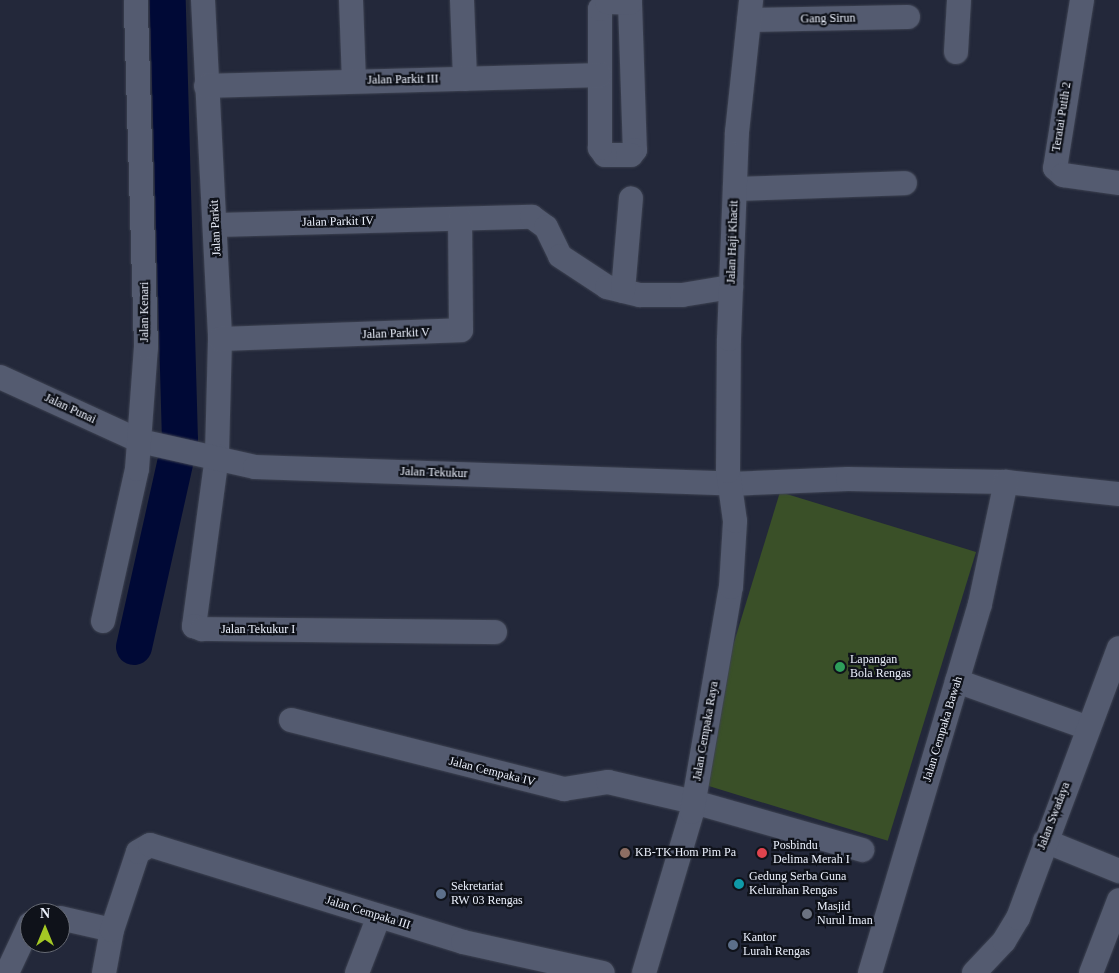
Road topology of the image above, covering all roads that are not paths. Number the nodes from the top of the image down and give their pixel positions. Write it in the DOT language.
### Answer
graph roads {
  1 [pos="136,0"];
  2 [pos="203,0"];
  3 [pos="351,0"];
  4 [pos="462,0"];
  5 [pos="959,0"];
  6 [pos="1082,0"];
  7 [pos="630,1"];
  8 [pos="750,10"];
  9 [pos="908,17"];
  10 [pos="956,52"];
  11 [pos="600,74"];
  12 [pos="465,78"];
  13 [pos="354,81"];
  14 [pos="206,86"];
  15 [pos="905,183"];
  16 [pos="1119,184"];
  17 [pos="736,189"];
  18 [pos="631,198"];
  19 [pos="460,220"];
  20 [pos="217,225"];
  21 [pos="731,287"];
  22 [pos="623,291"];
  23 [pos="220,339"];
  24 [pos="0,377"];
  25 [pos="146,442"];
  26 [pos="217,456"];
  27 [pos="1006,482"];
  28 [pos="730,484"];
  29 [pos="1119,494"];
  30 [pos="103,620"];
  31 [pos="495,632"];
  32 [pos="1119,648"];
  33 [pos="957,682"];
  34 [pos="291,720"];
  35 [pos="1088,728"];
  36 [pos="694,802"];
  37 [pos="1045,840"];
  38 [pos="862,850"];
  39 [pos="1119,871"];
  40 [pos="1119,900"];
  41 [pos="379,916"];
  42 [pos="70,920"];
  43 [pos="112,930"];
  44 [pos="20,945"];
  45 [pos="7,973"];
  46 [pos="104,973"];
  47 [pos="356,973"];
  48 [pos="603,973"];
  49 [pos="644,973"];
  50 [pos="870,973"];
  51 [pos="974,973"];
  52 [pos="1091,973"];
  1 -- 25 [label="street, Jalan Kenari"];
  2 -- 14 [label="street, Jalan Parkit"];
  3 -- 13 [label="street"];
  4 -- 12 [label="street"];
  5 -- 10 [label="street"];
  6 -- 16 [label="street, Teratai Putih 2"];
  7 -- 11 [label="street"];
  7 -- 11 [label="street"];
  8 -- 9 [label="street, Gang Sirun"];
  8 -- 17 [label="street, Jalan Haji Khacit"];
  11 -- 12 [label="street, Jalan Parkit III"];
  12 -- 13 [label="street, Jalan Parkit III"];
  13 -- 14 [label="street, Jalan Parkit III"];
  14 -- 20 [label="street, Jalan Parkit"];
  15 -- 17 [label="street"];
  17 -- 21 [label="street, Jalan Haji Khacit"];
  18 -- 22 [label="street"];
  19 -- 20 [label="street, Jalan Parkit IV"];
  19 -- 22 [label="street, Jalan Parkit IV"];
  19 -- 23 [label="street, Jalan Parkit V"];
  20 -- 23 [label="street, Jalan Parkit"];
  21 -- 22 [label="street, Jalan Parkit IV"];
  21 -- 28 [label="street, Jalan Haji Khacit"];
  23 -- 26 [label="street, Jalan Parkit"];
  24 -- 25 [label="street, Jalan Punai"];
  25 -- 26 [label="street, Jalan Tekukur"];
  25 -- 30 [label="street, Jalan Kenari"];
  26 -- 28 [label="street, Jalan Tekukur"];
  26 -- 31 [label="street, Jalan Tekukur I"];
  27 -- 28 [label="street, Jalan Tekukur"];
  27 -- 29 [label="street, Jalan Tekukur"];
  27 -- 33 [label="street, Jalan Cempaka Bawah"];
  28 -- 36 [label="street, Jalan Cempaka Raya"];
  32 -- 35 [label="street, Jalan Swadaya"];
  33 -- 35 [label="street"];
  33 -- 50 [label="street, Jalan Cempaka Bawah"];
  34 -- 36 [label="street, Jalan Cempaka IV"];
  35 -- 37 [label="street, Jalan Swadaya"];
  36 -- 38 [label="street, Jalan Cempaka IV"];
  36 -- 49 [label="street, Jalan Cempaka Raya"];
  37 -- 39 [label="street"];
  37 -- 51 [label="street, Jalan Swadaya"];
  40 -- 52 [label="street"];
  41 -- 43 [label="street, Jalan Cempaka III"];
  41 -- 47 [label="street"];
  41 -- 48 [label="street, Jalan Cempaka III"];
  42 -- 43 [label="street"];
  43 -- 46 [label="street"];
  44 -- 45 [label="street"];
}
